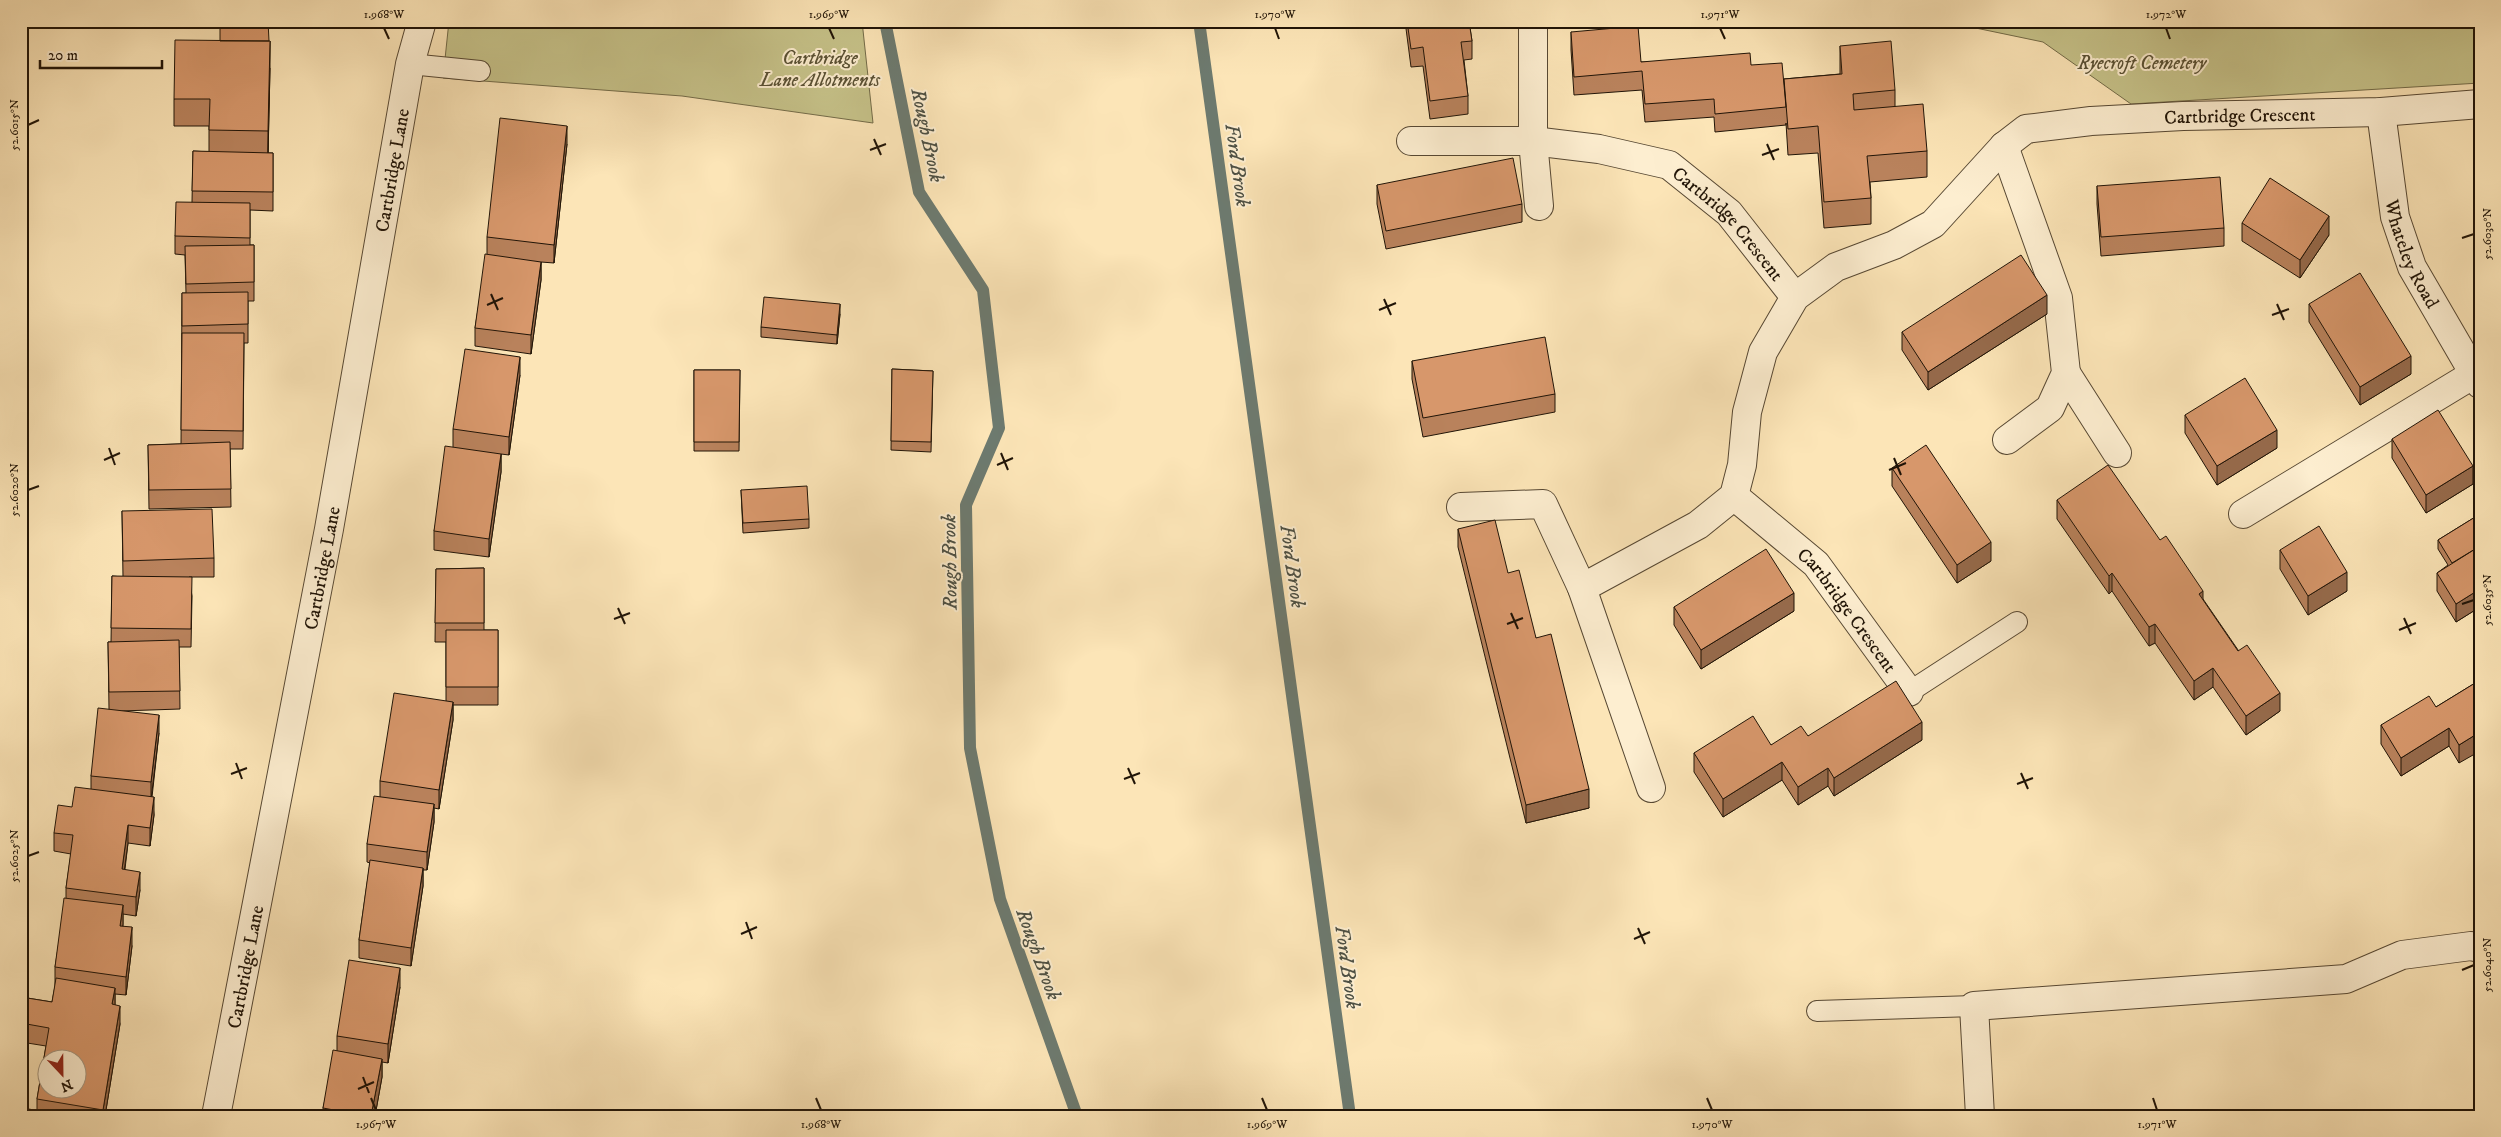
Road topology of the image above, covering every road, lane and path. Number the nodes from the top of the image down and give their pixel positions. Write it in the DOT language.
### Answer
graph roads {
  1 [pos="422,21"];
  2 [pos="1532,21"];
  3 [pos="410,64"];
  4 [pos="480,71"];
  5 [pos="2480,104"];
  6 [pos="2381,112"];
  7 [pos="1411,141"];
  8 [pos="1533,141"];
  9 [pos="2004,146"];
  10 [pos="1538,206"];
  11 [pos="1795,297"];
  12 [pos="2066,374"];
  13 [pos="2477,379"];
  14 [pos="2007,440"];
  15 [pos="2117,453"];
  16 [pos="1734,496"];
  17 [pos="1461,507"];
  18 [pos="2242,514"];
  19 [pos="1582,588"];
  20 [pos="2017,622"];
  21 [pos="1909,692"];
  22 [pos="1651,788"];
  23 [pos="2480,948"];
  24 [pos="1974,1006"];
  25 [pos="1817,1011"];
  26 [pos="216,1116"];
  27 [pos="1980,1116"];
  1 -- 3 [label="street, Cartbridge Lane"];
  2 -- 8 [label="street"];
  3 -- 4 [label="lane"];
  3 -- 26 [label="street, Cartbridge Lane"];
  5 -- 6 [label="street, Cartbridge Crescent"];
  6 -- 9 [label="street, Cartbridge Crescent"];
  6 -- 13 [label="street, Whateley Road"];
  7 -- 8 [label="street, Cartbridge Crescent"];
  8 -- 10 [label="street"];
  8 -- 11 [label="street, Cartbridge Crescent"];
  9 -- 11 [label="street, Cartbridge Crescent"];
  9 -- 12 [label="street"];
  11 -- 16 [label="street, Cartbridge Crescent"];
  12 -- 14 [label="street"];
  12 -- 15 [label="street"];
  13 -- 18 [label="street"];
  16 -- 19 [label="street"];
  16 -- 21 [label="street, Cartbridge Crescent"];
  17 -- 19 [label="street"];
  19 -- 22 [label="street"];
  20 -- 21 [label="lane"];
  23 -- 24 [label="street"];
  24 -- 25 [label="lane"];
  24 -- 27 [label="street"];
}
